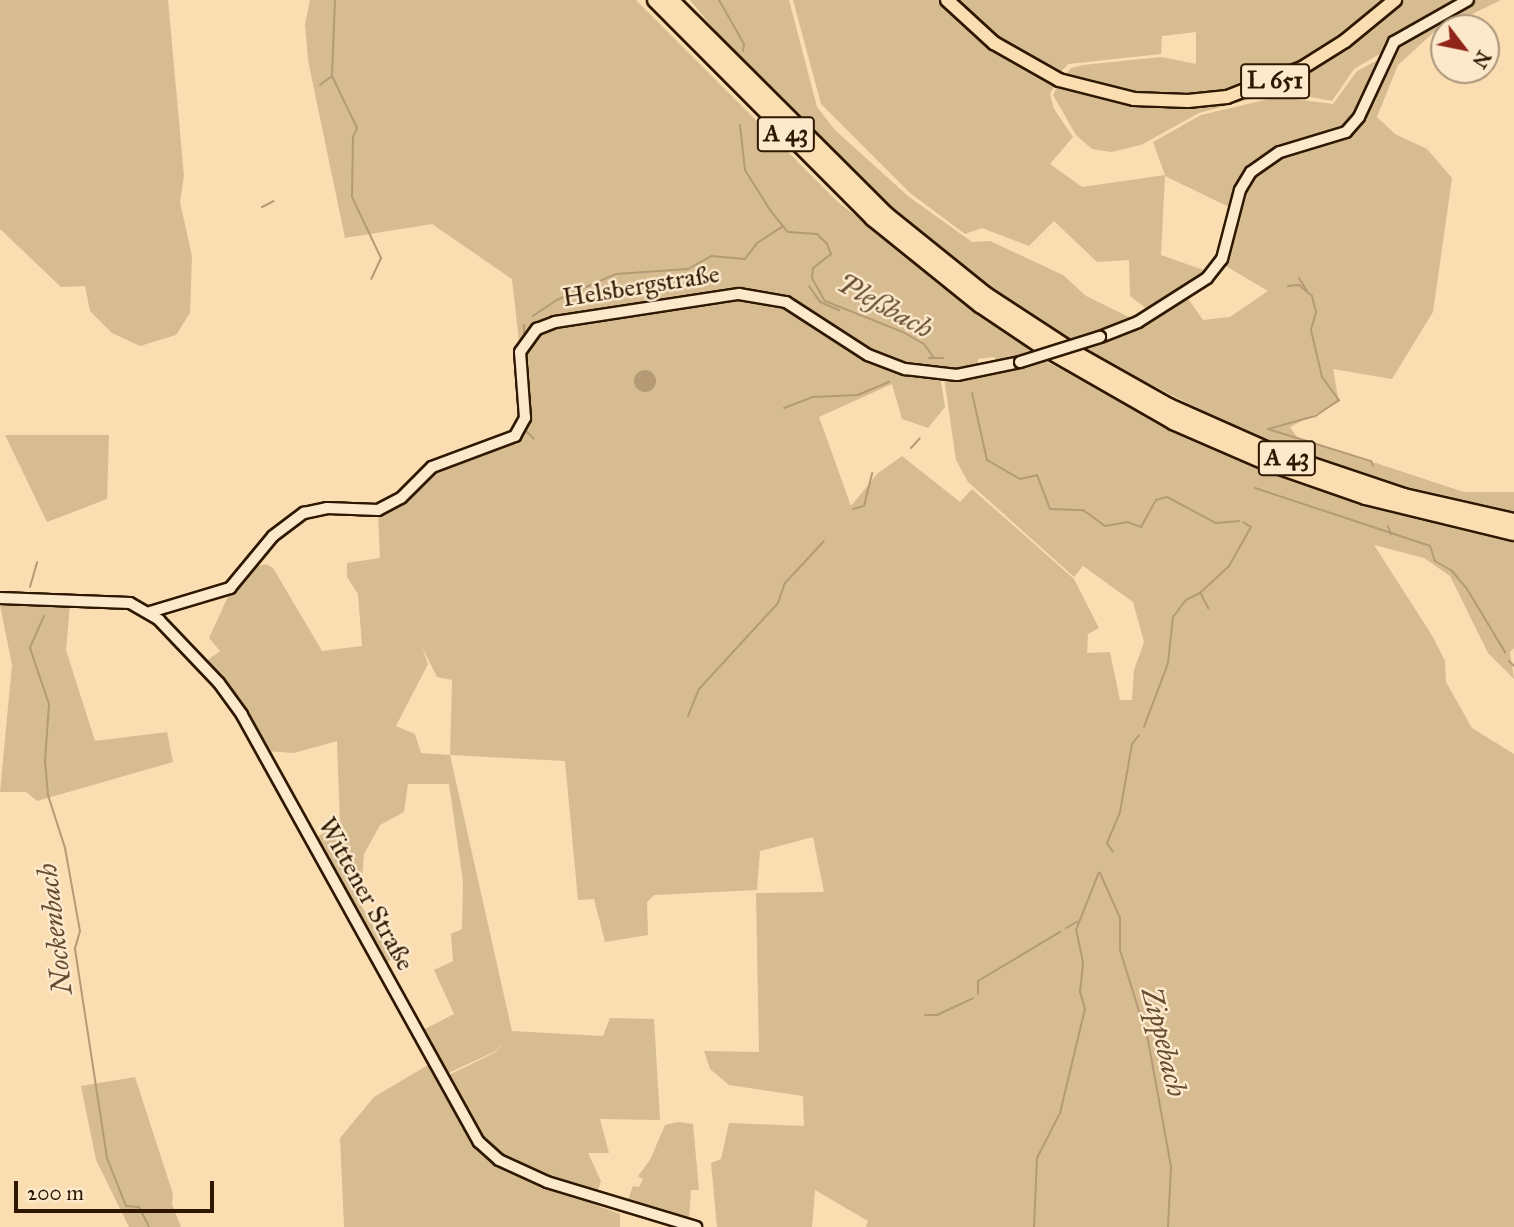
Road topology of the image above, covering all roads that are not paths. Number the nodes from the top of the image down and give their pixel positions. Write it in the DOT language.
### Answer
graph roads {
  1 [pos="645,0"];
  2 [pos="655,0"];
  3 [pos="671,0"];
  4 [pos="947,0"];
  5 [pos="1395,0"];
  6 [pos="1468,0"];
  7 [pos="702,48"];
  8 [pos="1514,521"];
  9 [pos="1514,533"];
  10 [pos="0,598"];
  11 [pos="150,612"];
  12 [pos="696,1227"];
  1 -- 7 [label="highway"];
  2 -- 7 [label="highway, A 43"];
  3 -- 8 [label="highway, A 43"];
  4 -- 5 [label="main road, L 651"];
  6 -- 11 [label="street, Helsbergstraße, bridge"];
  7 -- 9 [label="highway, A 43"];
  10 -- 11 [label="street, Wittener Straße"];
  11 -- 12 [label="street, Wittener Straße"];
}
